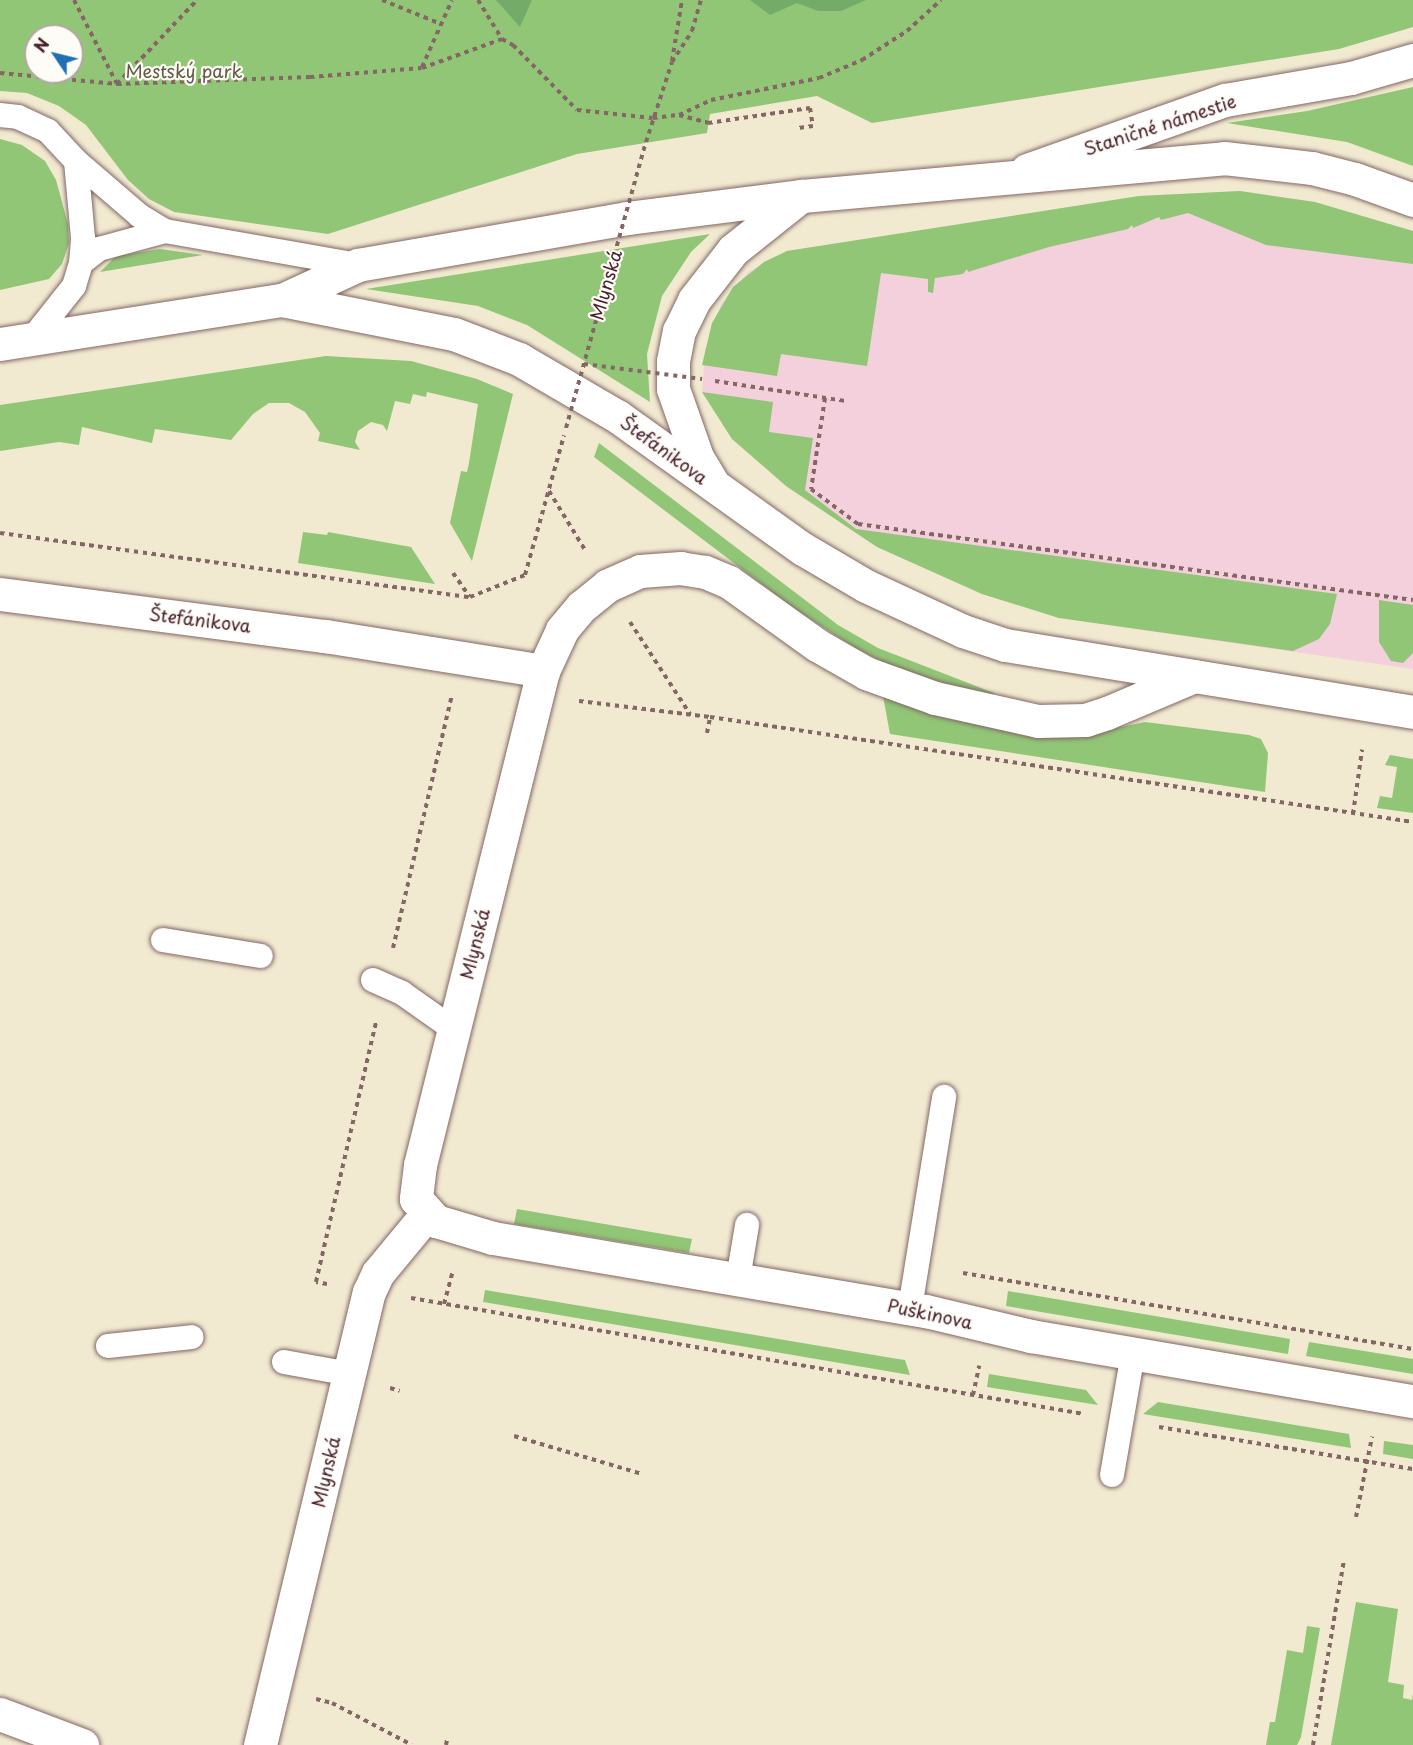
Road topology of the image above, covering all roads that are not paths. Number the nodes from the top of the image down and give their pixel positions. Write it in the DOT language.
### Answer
graph roads {
  1 [pos="1413,60"];
  2 [pos="0,115"];
  3 [pos="75,161"];
  4 [pos="1014,175"];
  5 [pos="801,196"];
  6 [pos="1413,200"];
  7 [pos="165,231"];
  8 [pos="81,263"];
  9 [pos="358,265"];
  10 [pos="282,300"];
  11 [pos="32,339"];
  12 [pos="0,344"];
  13 [pos="716,488"];
  14 [pos="0,594"];
  15 [pos="543,671"];
  16 [pos="1194,676"];
  17 [pos="1413,712"];
  18 [pos="163,940"];
  19 [pos="261,956"];
  20 [pos="379,983"];
  21 [pos="453,1029"];
  22 [pos="944,1097"];
  23 [pos="436,1221"];
  24 [pos="747,1225"];
  25 [pos="738,1279"];
  26 [pos="910,1308"];
  27 [pos="192,1337"];
  28 [pos="108,1346"];
  29 [pos="1133,1353"];
  30 [pos="284,1362"];
  31 [pos="350,1374"];
  32 [pos="1413,1401"];
  33 [pos="1112,1475"];
  34 [pos="0,1714"];
  35 [pos="82,1745"];
  36 [pos="260,1745"];
  1 -- 4 [label="street, Staničné námestie"];
  2 -- 3 [label="lane"];
  3 -- 7 [label="lane"];
  3 -- 8 [label="lane"];
  4 -- 5 [label="street, Štefánikova"];
  4 -- 6 [label="street"];
  5 -- 9 [label="street, Štefánikova"];
  5 -- 13 [label="street, Štefánikova"];
  7 -- 8 [label="lane"];
  7 -- 9 [label="lane"];
  8 -- 11 [label="lane"];
  9 -- 10 [label="street, Štefánikova"];
  10 -- 11 [label="street, Štefánikova"];
  10 -- 13 [label="street, Štefánikova"];
  11 -- 12 [label="street, Štefánikova"];
  13 -- 16 [label="street"];
  14 -- 15 [label="street, Štefánikova"];
  15 -- 16 [label="street, Mlynská"];
  15 -- 21 [label="street, Mlynská"];
  16 -- 17 [label="street"];
  18 -- 19 [label="lane"];
  20 -- 21 [label="lane"];
  21 -- 23 [label="street, Mlynská"];
  22 -- 26 [label="lane"];
  23 -- 25 [label="street, Puškinova"];
  23 -- 31 [label="street, Mlynská"];
  24 -- 25 [label="lane"];
  25 -- 26 [label="street, Puškinova"];
  26 -- 29 [label="street, Puškinova"];
  27 -- 28 [label="lane"];
  29 -- 32 [label="street, Puškinova"];
  29 -- 33 [label="lane"];
  30 -- 31 [label="lane"];
  31 -- 36 [label="street, Mlynská"];
  34 -- 35 [label="street"];
}
